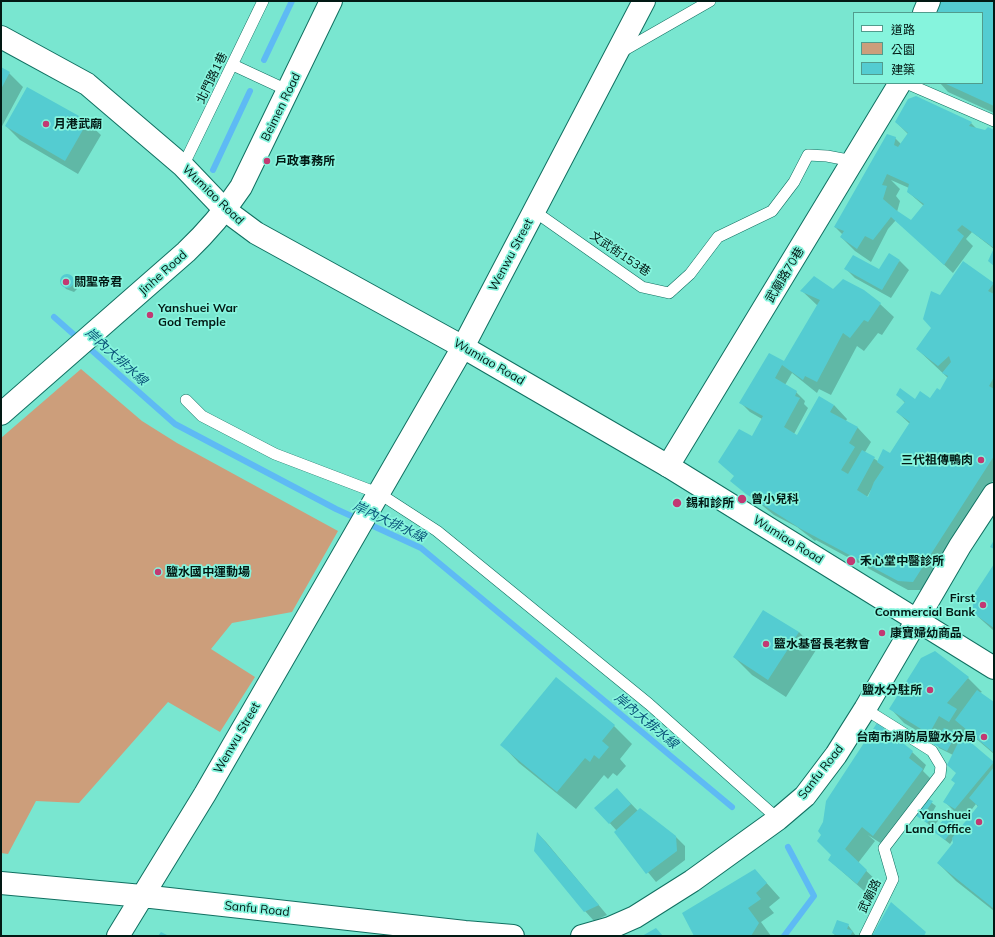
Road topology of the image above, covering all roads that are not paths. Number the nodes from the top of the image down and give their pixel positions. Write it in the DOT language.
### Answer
graph roads {
  1 [pos="263,1"];
  2 [pos="331,1"];
  3 [pos="644,1"];
  4 [pos="710,1"];
  5 [pos="929,1"];
  6 [pos="924,12"];
  7 [pos="1,37"];
  8 [pos="616,55"];
  9 [pos="233,65"];
  10 [pos="899,84"];
  11 [pos="908,84"];
  12 [pos="289,91"];
  13 [pos="994,121"];
  14 [pos="853,161"];
  15 [pos="183,166"];
  16 [pos="225,210"];
  17 [pos="534,211"];
  18 [pos="463,347"];
  19 [pos="186,400"];
  20 [pos="1,414"];
  21 [pos="668,466"];
  22 [pos="994,494"];
  23 [pos="376,499"];
  24 [pos="918,620"];
  25 [pos="994,668"];
  26 [pos="866,710"];
  27 [pos="778,819"];
  28 [pos="1,883"];
  29 [pos="142,896"];
  30 [pos="118,936"];
  31 [pos="513,936"];
  32 [pos="582,936"];
  33 [pos="865,936"];
  1 -- 9 [label="lane, 北門路1巷"];
  2 -- 12 [label="street, Beimen Road"];
  3 -- 8 [label="street, Wenwu Street"];
  4 -- 8 [label="lane"];
  5 -- 6 [label="street"];
  7 -- 15 [label="street, Wumiao Road"];
  8 -- 17 [label="street, Wenwu Street"];
  9 -- 12 [label="lane"];
  9 -- 15 [label="lane, 北門路1巷"];
  10 -- 14 [label="street, 武廟路70巷"];
  11 -- 13 [label="lane"];
  12 -- 16 [label="street, Beimen Road"];
  14 -- 17 [label="lane, 文武街153巷"];
  14 -- 21 [label="street, 武廟路70巷"];
  15 -- 16 [label="street, Wumiao Road"];
  16 -- 18 [label="street, Wumiao Road"];
  16 -- 20 [label="street, Jinhe Road"];
  17 -- 18 [label="street, Wenwu Street"];
  18 -- 21 [label="street, Wumiao Road"];
  18 -- 23 [label="street, Wenwu Street"];
  19 -- 23 [label="lane"];
  21 -- 24 [label="street, Wumiao Road"];
  22 -- 24 [label="street, Sanfu Road"];
  23 -- 27 [label="lane"];
  23 -- 29 [label="street, Wenwu Street"];
  24 -- 25 [label="street, Wumiao Road"];
  24 -- 26 [label="street, Sanfu Road"];
  26 -- 27 [label="street, Sanfu Road"];
  26 -- 33 [label="lane, 武廟路"];
  27 -- 32 [label="street, Sanfu Road"];
  28 -- 29 [label="street, Sanfu Road"];
  29 -- 30 [label="street, Wenwu Street"];
  29 -- 31 [label="street, Sanfu Road"];
}
